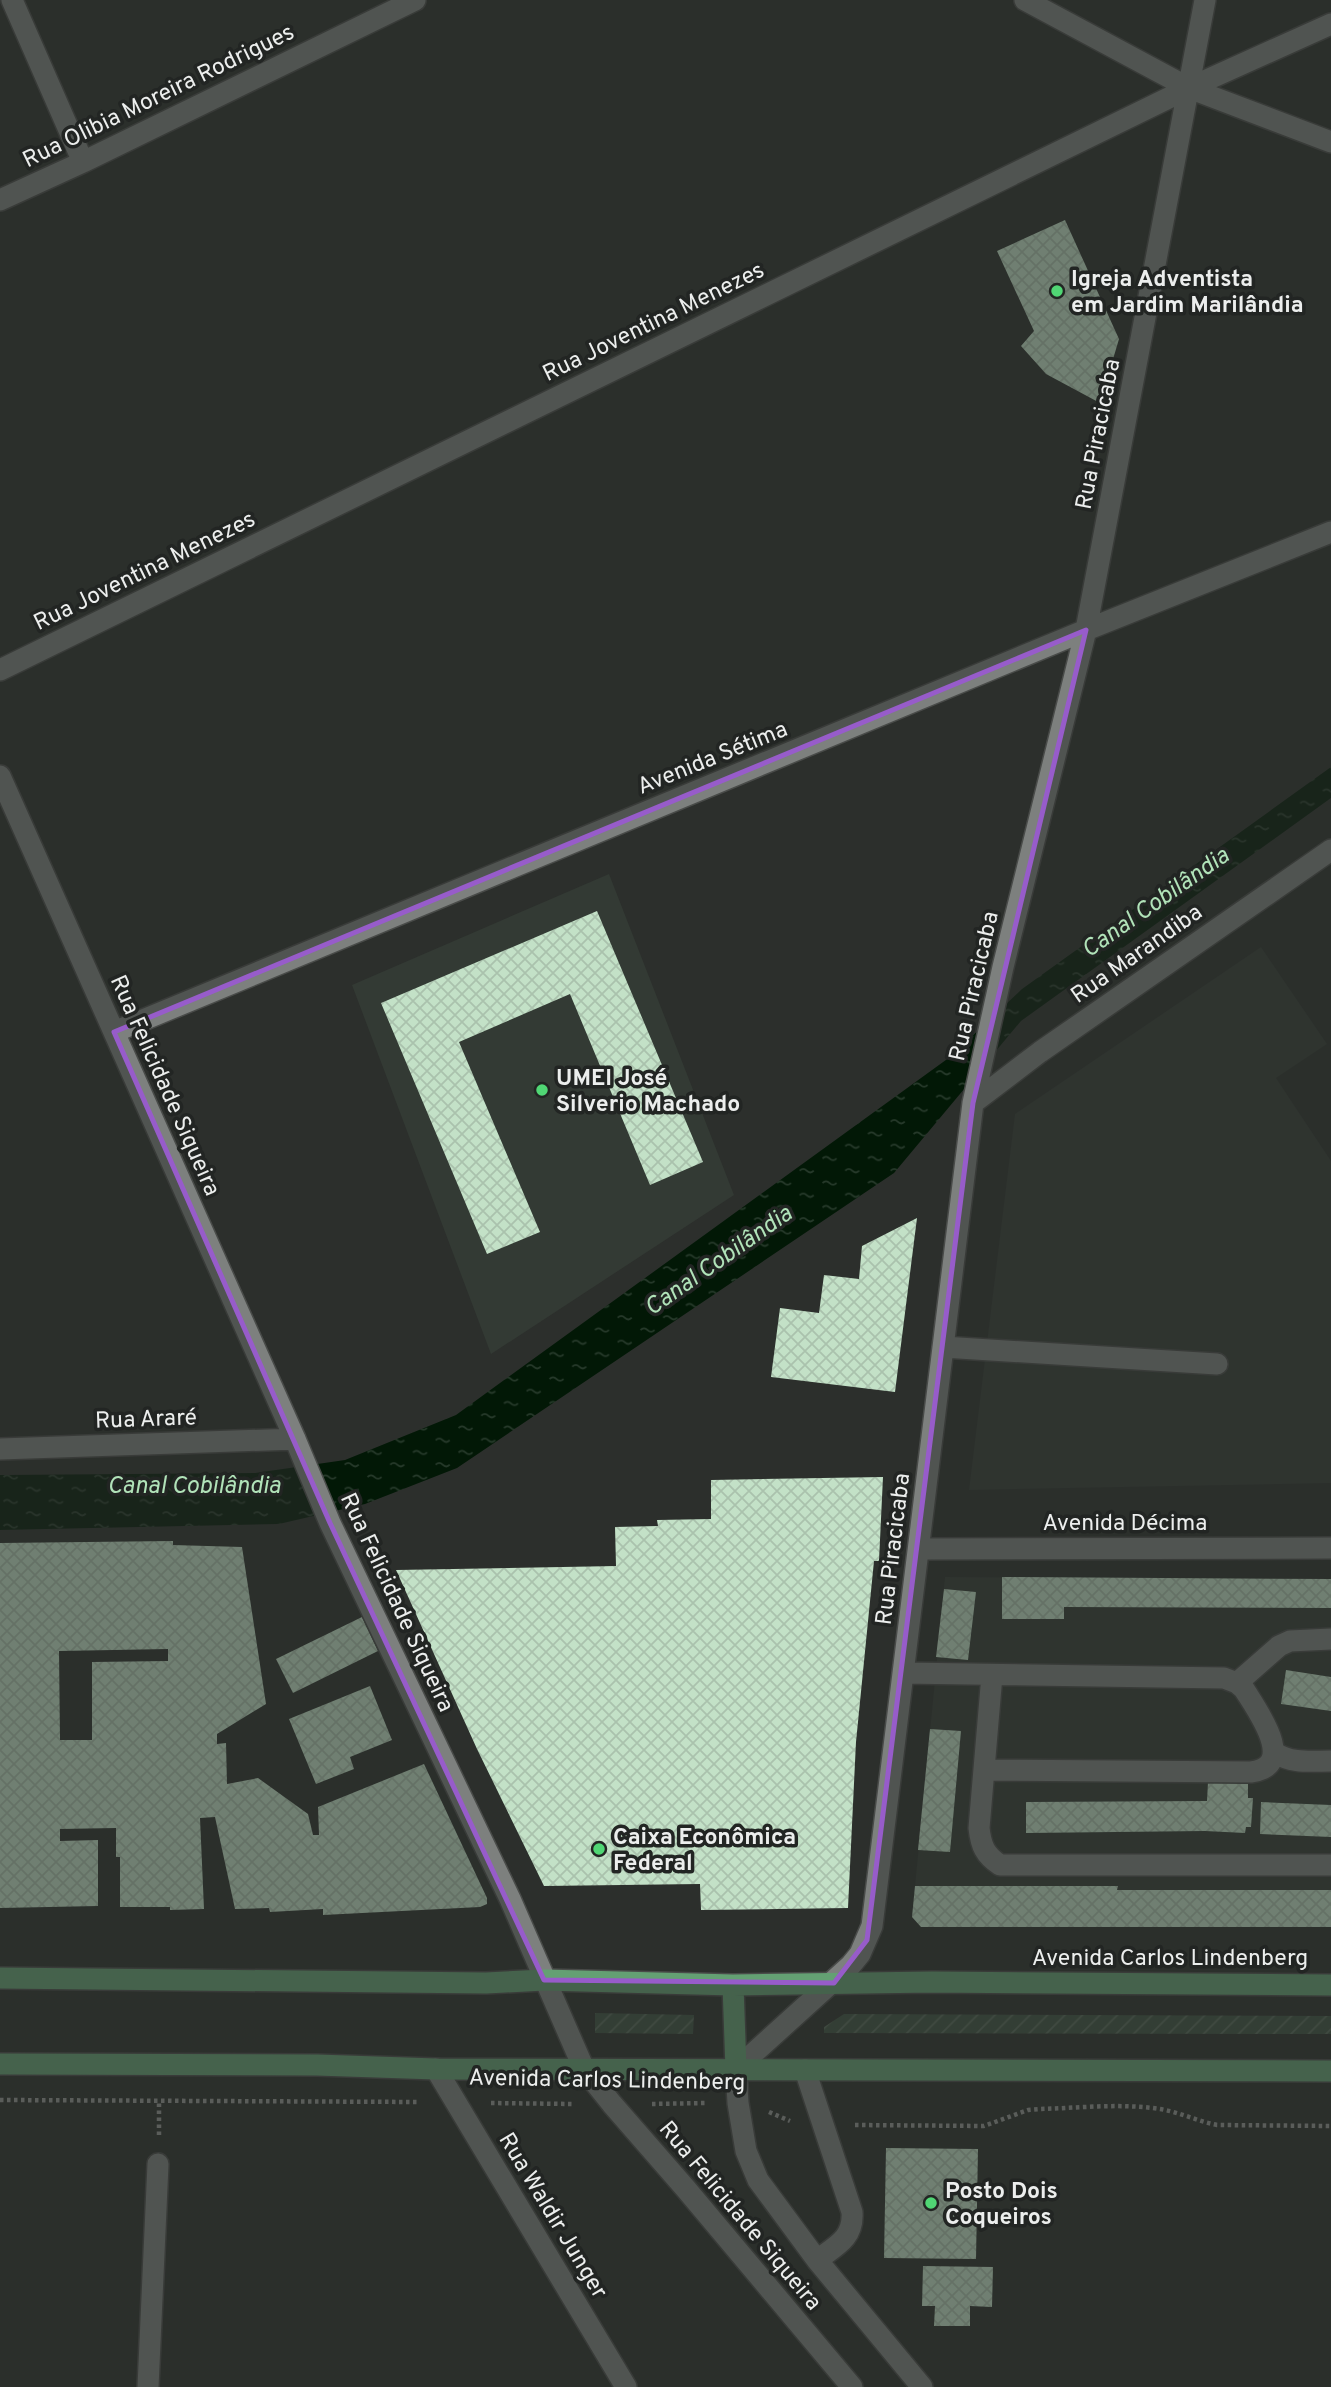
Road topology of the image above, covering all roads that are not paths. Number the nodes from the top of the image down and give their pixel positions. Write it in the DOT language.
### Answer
graph roads {
  1 [pos="12,0"];
  2 [pos="415,0"];
  3 [pos="1025,0"];
  4 [pos="1205,0"];
  5 [pos="1331,24"];
  6 [pos="1189,88"];
  7 [pos="1331,142"];
  8 [pos="83,162"];
  9 [pos="0,200"];
  10 [pos="1331,532"];
  11 [pos="1086,630"];
  12 [pos="0,670"];
  13 [pos="0,776"];
  14 [pos="1331,850"];
  15 [pos="114,1032"];
  16 [pos="975,1095"];
  17 [pos="943,1347"];
  18 [pos="1217,1364"];
  19 [pos="297,1445"];
  20 [pos="0,1449"];
  21 [pos="1331,1548"];
  22 [pos="919,1549"];
  23 [pos="1331,1639"];
  24 [pos="904,1673"];
  25 [pos="992,1675"];
  26 [pos="1237,1683"];
  27 [pos="1274,1752"];
  28 [pos="1331,1761"];
  29 [pos="985,1770"];
  30 [pos="1331,1865"];
  31 [pos="0,1978"];
  32 [pos="544,1980"];
  33 [pos="834,1983"];
  34 [pos="733,1984"];
  35 [pos="1331,1985"];
  36 [pos="0,2064"];
  37 [pos="736,2068"];
  38 [pos="436,2069"];
  39 [pos="584,2069"];
  40 [pos="805,2070"];
  41 [pos="1331,2071"];
  42 [pos="158,2164"];
  43 [pos="817,2260"];
  44 [pos="148,2387"];
  45 [pos="626,2387"];
  46 [pos="852,2387"];
  47 [pos="922,2387"];
  1 -- 8 [label="street"];
  2 -- 8 [label="street, Rua Olibia Moreira Rodrigues"];
  3 -- 6 [label="street"];
  4 -- 6 [label="street, Rua Piracicaba"];
  5 -- 6 [label="street, Rua Joventina Menezes"];
  6 -- 7 [label="street"];
  6 -- 11 [label="street, Rua Piracicaba"];
  6 -- 12 [label="street, Rua Joventina Menezes"];
  8 -- 9 [label="street, Rua Olibia Moreira Rodrigues"];
  10 -- 11 [label="street, Avenida Sétima"];
  11 -- 15 [label="street, Avenida Sétima"];
  11 -- 16 [label="street, Rua Piracicaba"];
  13 -- 15 [label="street, Rua Felicidade Siqueira"];
  14 -- 16 [label="street, Rua Marandiba"];
  15 -- 19 [label="street, Rua Felicidade Siqueira"];
  16 -- 17 [label="street, Rua Piracicaba"];
  17 -- 18 [label="street"];
  17 -- 22 [label="street, Rua Piracicaba"];
  19 -- 20 [label="street, Rua Araré"];
  19 -- 32 [label="street, Rua Felicidade Siqueira"];
  21 -- 22 [label="street, Avenida Décima"];
  22 -- 24 [label="street, Rua Piracicaba"];
  23 -- 26 [label="street"];
  24 -- 25 [label="street"];
  24 -- 33 [label="street, Rua Piracicaba"];
  25 -- 26 [label="street"];
  25 -- 29 [label="street"];
  26 -- 27 [label="street"];
  27 -- 28 [label="street"];
  27 -- 29 [label="street"];
  29 -- 30 [label="street"];
  31 -- 32 [label="main road, Avenida Carlos Lindenberg"];
  32 -- 34 [label="main road, Avenida Carlos Lindenberg"];
  32 -- 39 [label="street, Rua Felicidade Siqueira"];
  33 -- 34 [label="main road, Avenida Carlos Lindenberg"];
  33 -- 35 [label="main road, Avenida Carlos Lindenberg"];
  33 -- 37 [label="street"];
  34 -- 37 [label="main road"];
  36 -- 38 [label="main road, Avenida Carlos Lindenberg"];
  37 -- 39 [label="main road, Avenida Carlos Lindenberg"];
  37 -- 40 [label="main road, Avenida Carlos Lindenberg"];
  37 -- 43 [label="street, Rua Felicidade Siqueira"];
  38 -- 39 [label="main road, Avenida Carlos Lindenberg"];
  38 -- 45 [label="street, Rua Waldir Junger"];
  39 -- 46 [label="street, Rua Felicidade Siqueira"];
  40 -- 41 [label="main road, Avenida Carlos Lindenberg"];
  40 -- 43 [label="street"];
  42 -- 44 [label="street"];
  43 -- 47 [label="street, Rua Felicidade Siqueira"];
}
